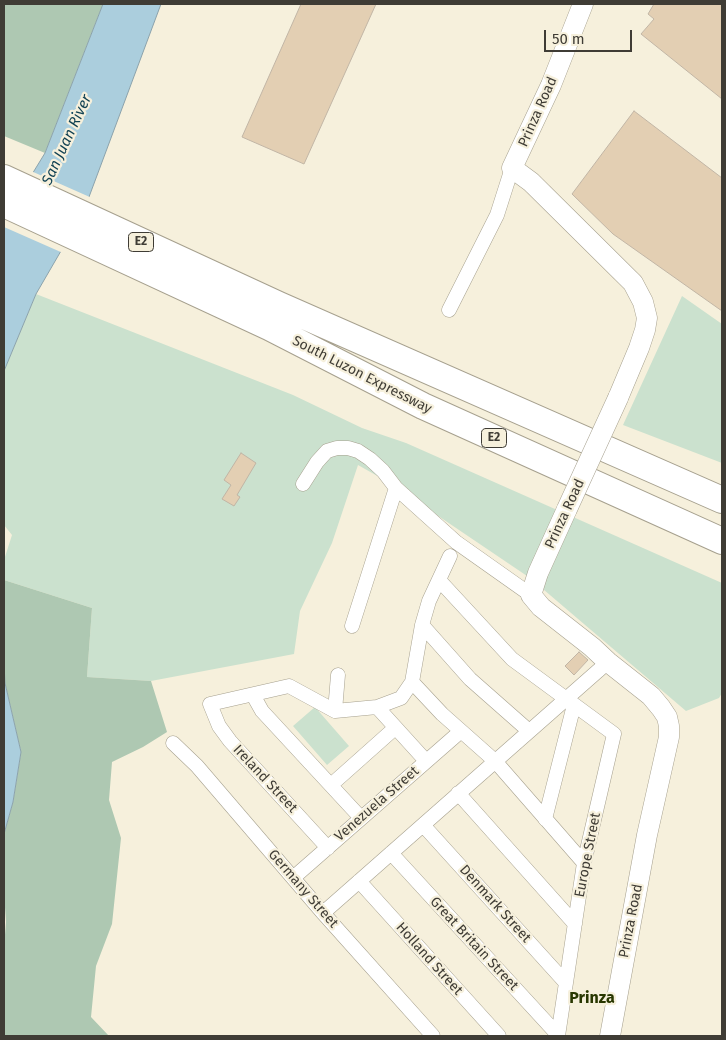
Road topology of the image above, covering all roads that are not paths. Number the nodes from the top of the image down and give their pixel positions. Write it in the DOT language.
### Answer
graph roads {
  1 [pos="583,4"];
  2 [pos="512,168"];
  3 [pos="4,178"];
  4 [pos="4,204"];
  5 [pos="449,310"];
  6 [pos="274,316"];
  7 [pos="304,484"];
  8 [pos="396,488"];
  9 [pos="722,500"];
  10 [pos="722,542"];
  11 [pos="450,556"];
  12 [pos="439,580"];
  13 [pos="531,595"];
  14 [pos="422,625"];
  15 [pos="352,626"];
  16 [pos="608,662"];
  17 [pos="338,675"];
  18 [pos="412,682"];
  19 [pos="253,695"];
  20 [pos="570,702"];
  21 [pos="377,707"];
  22 [pos="335,711"];
  23 [pos="395,728"];
  24 [pos="461,731"];
  25 [pos="529,731"];
  26 [pos="173,743"];
  27 [pos="426,761"];
  28 [pos="495,761"];
  29 [pos="331,785"];
  30 [pos="458,793"];
  31 [pos="361,818"];
  32 [pos="545,819"];
  33 [pos="423,825"];
  34 [pos="328,848"];
  35 [pos="391,853"];
  36 [pos="584,863"];
  37 [pos="293,878"];
  38 [pos="359,881"];
  39 [pos="323,913"];
  40 [pos="575,924"];
  41 [pos="566,983"];
  42 [pos="433,1036"];
  43 [pos="499,1036"];
  44 [pos="558,1036"];
  45 [pos="610,1036"];
  1 -- 2 [label="main road, Prinza Road"];
  2 -- 5 [label="street"];
  2 -- 13 [label="main road, Prinza Road, bridge"];
  3 -- 6 [label="highway, South Luzon Expressway / E2"];
  4 -- 6 [label="highway, South Luzon Expressway / E2"];
  6 -- 9 [label="highway, South Luzon Expressway / E2"];
  6 -- 10 [label="highway, South Luzon Expressway / E2"];
  7 -- 8 [label="street"];
  8 -- 13 [label="street"];
  8 -- 15 [label="street"];
  11 -- 12 [label="street"];
  12 -- 14 [label="street"];
  12 -- 20 [label="street"];
  13 -- 16 [label="main road, Prinza Road"];
  14 -- 18 [label="street"];
  14 -- 25 [label="street"];
  16 -- 20 [label="street"];
  16 -- 45 [label="main road, Prinza Road"];
  17 -- 22 [label="street"];
  18 -- 21 [label="street"];
  18 -- 24 [label="street"];
  19 -- 22 [label="street"];
  19 -- 29 [label="street"];
  19 -- 34 [label="street, Ireland Street"];
  20 -- 25 [label="street"];
  20 -- 32 [label="street"];
  20 -- 36 [label="street, Europe Street"];
  21 -- 22 [label="street"];
  21 -- 23 [label="street"];
  23 -- 27 [label="street"];
  23 -- 29 [label="street"];
  24 -- 27 [label="street, Venezuela Street"];
  24 -- 28 [label="street"];
  25 -- 28 [label="street"];
  26 -- 37 [label="street, Germany Street"];
  27 -- 31 [label="street, Venezuela Street"];
  28 -- 30 [label="street"];
  28 -- 32 [label="street"];
  29 -- 31 [label="street"];
  30 -- 33 [label="street"];
  30 -- 40 [label="street"];
  31 -- 34 [label="street, Venezuela Street"];
  32 -- 36 [label="street"];
  33 -- 35 [label="street"];
  33 -- 41 [label="street, Denmark Street"];
  34 -- 37 [label="street, Venezuela Street"];
  35 -- 38 [label="street"];
  35 -- 44 [label="street, Great Britain Street"];
  36 -- 40 [label="street, Europe Street"];
  37 -- 39 [label="street, Germany Street"];
  38 -- 39 [label="street"];
  38 -- 43 [label="street, Holland Street"];
  39 -- 42 [label="street, Germany Street"];
  40 -- 41 [label="street, Europe Street"];
  41 -- 44 [label="street, Europe Street"];
}
